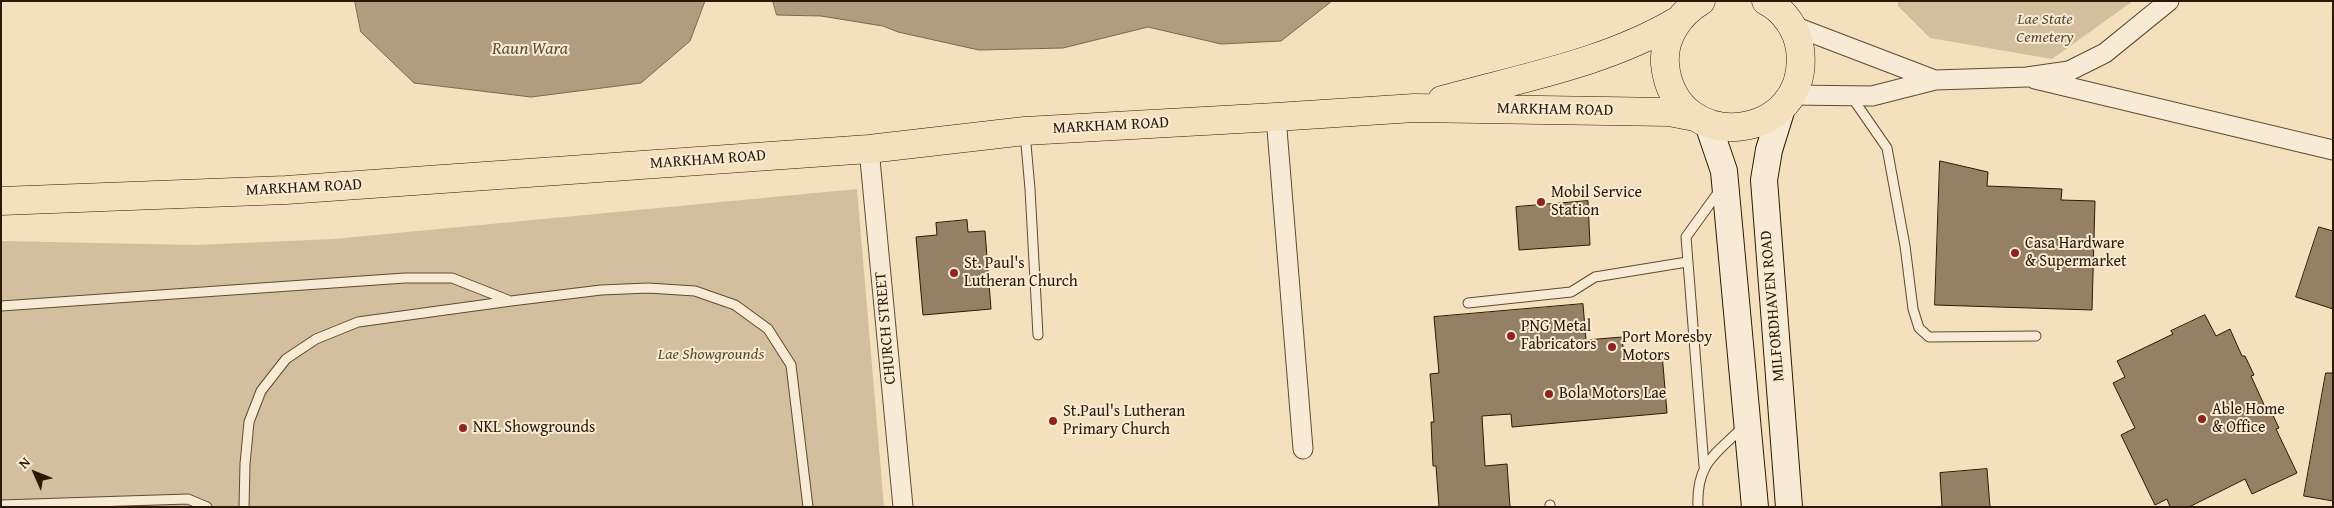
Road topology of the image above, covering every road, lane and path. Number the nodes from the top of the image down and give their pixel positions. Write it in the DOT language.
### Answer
graph roads {
  1 [pos="2168,1"];
  2 [pos="1770,2"];
  3 [pos="1689,8"];
  4 [pos="1791,25"];
  5 [pos="2027,77"];
  6 [pos="1935,80"];
  7 [pos="1851,96"];
  8 [pos="1786,102"];
  9 [pos="1414,108"];
  10 [pos="1276,118"];
  11 [pos="1702,121"];
  12 [pos="1025,131"];
  13 [pos="869,149"];
  14 [pos="2333,150"];
  15 [pos="1725,183"];
  16 [pos="1,201"];
  17 [pos="1687,262"];
  18 [pos="510,301"];
  19 [pos="1468,303"];
  20 [pos="1,306"];
  21 [pos="1038,335"];
  22 [pos="2036,336"];
  23 [pos="1747,423"];
  24 [pos="1303,449"];
  25 [pos="1704,466"];
  26 [pos="1,505"];
  27 [pos="206,507"];
  28 [pos="244,507"];
  29 [pos="808,507"];
  30 [pos="903,507"];
  31 [pos="1698,507"];
  32 [pos="1755,507"];
  33 [pos="1789,507"];
  1 -- 5 [label="street"];
  2 -- 4 [label="main road"];
  3 -- 9 [label="main road, MARKHAM ROAD"];
  3 -- 11 [label="main road"];
  4 -- 6 [label="street"];
  4 -- 8 [label="main road"];
  5 -- 6 [label="street"];
  5 -- 14 [label="street"];
  6 -- 7 [label="street"];
  7 -- 8 [label="street"];
  7 -- 22 [label="lane"];
  8 -- 11 [label="main road, MARKHAM ROAD"];
  8 -- 33 [label="main road, MILFORDHAVEN ROAD"];
  9 -- 10 [label="main road, MARKHAM ROAD"];
  9 -- 11 [label="main road, MARKHAM ROAD"];
  10 -- 12 [label="main road, MARKHAM ROAD"];
  10 -- 24 [label="street"];
  11 -- 15 [label="main road"];
  12 -- 13 [label="main road, MARKHAM ROAD"];
  12 -- 21 [label="lane"];
  13 -- 16 [label="main road, MARKHAM ROAD"];
  13 -- 30 [label="street, CHURCH STREET"];
  15 -- 17 [label="lane"];
  15 -- 23 [label="main road"];
  17 -- 19 [label="lane"];
  17 -- 25 [label="lane"];
  18 -- 20 [label="lane"];
  18 -- 28 [label="lane"];
  18 -- 29 [label="lane"];
  23 -- 25 [label="lane"];
  23 -- 32 [label="main road"];
  25 -- 31 [label="lane"];
  26 -- 27 [label="lane"];
}
